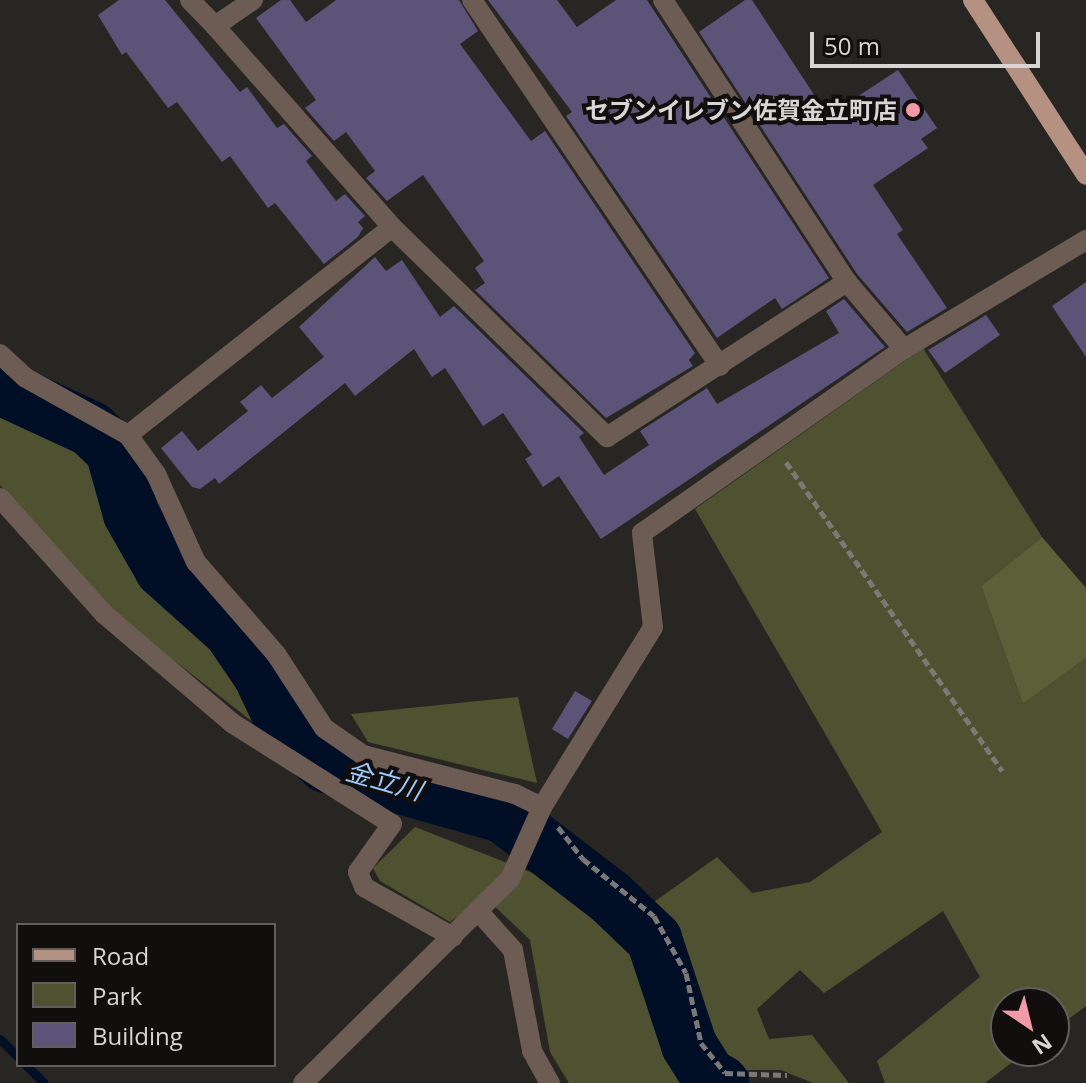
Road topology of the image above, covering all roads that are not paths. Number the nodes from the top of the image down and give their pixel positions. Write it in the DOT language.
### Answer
graph roads {
  1 [pos="190,0"];
  2 [pos="253,0"];
  3 [pos="472,0"];
  4 [pos="663,0"];
  5 [pos="973,0"];
  6 [pos="215,26"];
  7 [pos="1086,175"];
  8 [pos="392,227"];
  9 [pos="1086,240"];
  10 [pos="847,282"];
  11 [pos="904,349"];
  12 [pos="0,354"];
  13 [pos="720,366"];
  14 [pos="128,435"];
  15 [pos="0,498"];
  16 [pos="542,807"];
  17 [pos="479,912"];
  18 [pos="453,937"];
  19 [pos="303,1083"];
  20 [pos="550,1083"];
  1 -- 6 [label="street"];
  2 -- 6 [label="street"];
  3 -- 13 [label="street"];
  4 -- 10 [label="street"];
  5 -- 7 [label="main road"];
  6 -- 8 [label="street"];
  8 -- 13 [label="street"];
  8 -- 14 [label="street"];
  9 -- 11 [label="street"];
  10 -- 11 [label="street"];
  10 -- 13 [label="street"];
  11 -- 16 [label="street"];
  12 -- 14 [label="street"];
  14 -- 16 [label="street"];
  15 -- 18 [label="street"];
  16 -- 17 [label="street"];
  17 -- 18 [label="street"];
  17 -- 20 [label="street"];
  18 -- 19 [label="street"];
}
